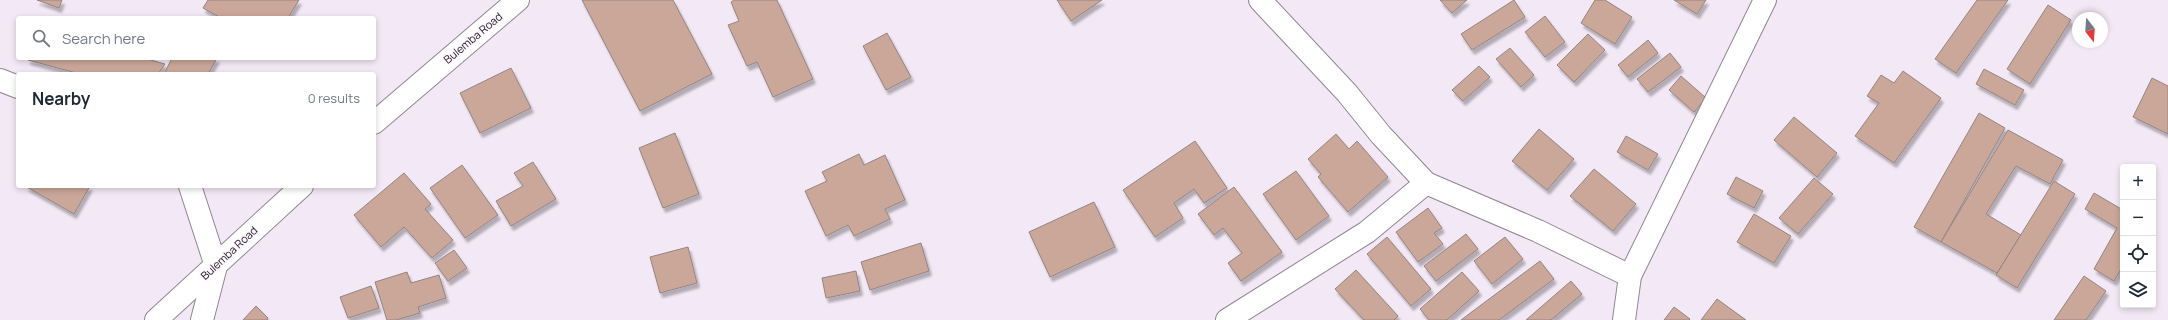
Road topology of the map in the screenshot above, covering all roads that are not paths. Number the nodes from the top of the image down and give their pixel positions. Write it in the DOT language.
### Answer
graph roads {
  1 [pos="518,0"];
  2 [pos="1260,0"];
  3 [pos="1765,0"];
  4 [pos="0,80"];
  5 [pos="16,86"];
  6 [pos="376,121"];
  7 [pos="1426,182"];
  8 [pos="191,188"];
  9 [pos="300,188"];
  10 [pos="216,266"];
  11 [pos="1630,276"];
  12 [pos="156,320"];
  13 [pos="202,320"];
  14 [pos="1227,320"];
  15 [pos="1624,320"];
  1 -- 6 [label="street, Bulemba Road"];
  2 -- 7 [label="street"];
  3 -- 11 [label="street"];
  4 -- 5 [label="street"];
  7 -- 11 [label="street"];
  7 -- 14 [label="street"];
  8 -- 10 [label="street"];
  9 -- 10 [label="street, Bulemba Road"];
  10 -- 12 [label="street, Bulemba Road"];
  10 -- 13 [label="street"];
  11 -- 15 [label="street"];
}
